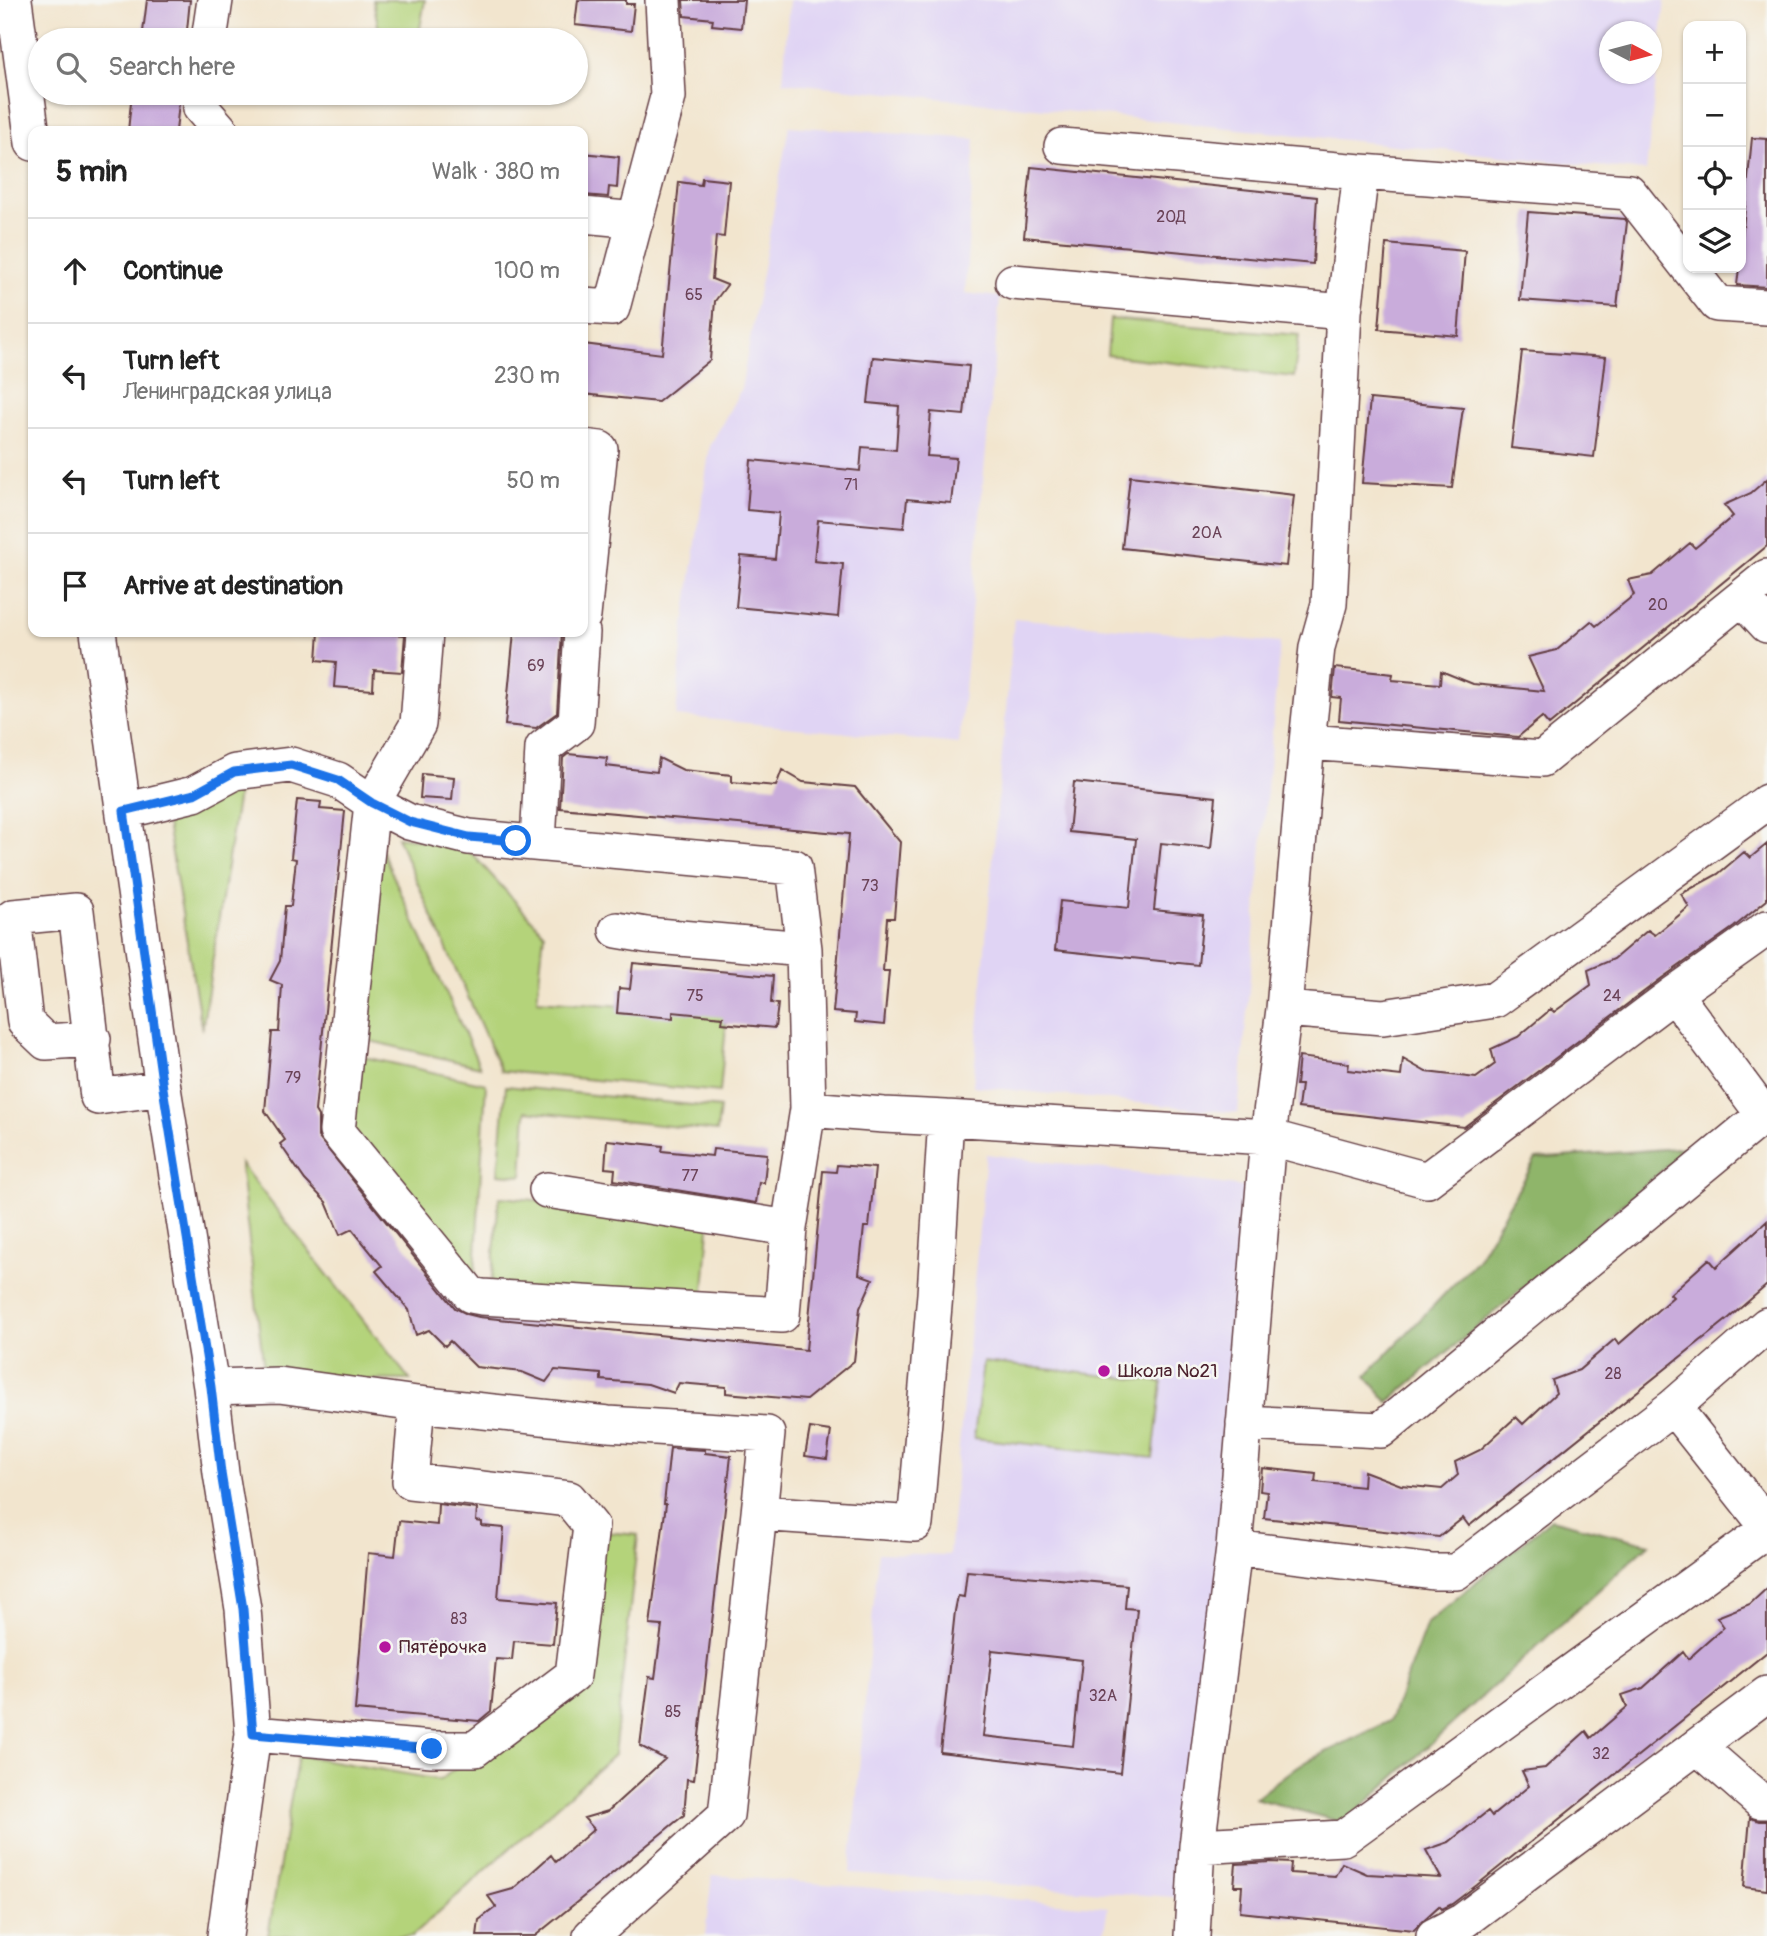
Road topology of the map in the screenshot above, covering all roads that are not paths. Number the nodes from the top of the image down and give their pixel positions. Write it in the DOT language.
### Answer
graph roads {
  1 [pos="14,0"];
  2 [pos="215,0"];
  3 [pos="663,0"];
  4 [pos="211,28"];
  5 [pos="201,105"];
  6 [pos="31,126"];
  7 [pos="217,126"];
  8 [pos="1062,146"];
  9 [pos="1361,172"];
  10 [pos="588,215"];
  11 [pos="636,220"];
  12 [pos="1013,282"];
  13 [pos="588,306"];
  14 [pos="1767,307"];
  15 [pos="1344,312"];
  16 [pos="588,448"];
  17 [pos="588,567"];
  18 [pos="1754,588"];
  19 [pos="1767,625"];
  20 [pos="99,637"];
  21 [pos="425,637"];
  22 [pos="582,637"];
  23 [pos="1307,742"];
  24 [pos="1767,802"];
  25 [pos="372,803"];
  26 [pos="124,811"];
  27 [pos="538,843"];
  28 [pos="1767,928"];
  29 [pos="617,930"];
  30 [pos="804,949"];
  31 [pos="1674,994"];
  32 [pos="1284,1009"];
  33 [pos="93,1038"];
  34 [pos="163,1088"];
  35 [pos="808,1109"];
  36 [pos="1766,1115"];
  37 [pos="946,1118"];
  38 [pos="1268,1137"];
  39 [pos="547,1190"];
  40 [pos="789,1228"];
  41 [pos="1767,1325"];
  42 [pos="211,1387"];
  43 [pos="417,1404"];
  44 [pos="1673,1407"];
  45 [pos="1244,1423"];
  46 [pos="760,1513"];
  47 [pos="1767,1528"];
  48 [pos="1234,1548"];
  49 [pos="1767,1694"];
  50 [pos="253,1734"];
  51 [pos="1698,1747"];
  52 [pos="1767,1801"];
  53 [pos="1197,1846"];
  54 [pos="225,1936"];
  55 [pos="591,1936"];
  56 [pos="1192,1936"];
  57 [pos="1434,1936"];
  1 -- 6 [label="street"];
  2 -- 4 [label="street"];
  3 -- 11 [label="street"];
  5 -- 7 [label="street"];
  8 -- 9 [label="street"];
  9 -- 14 [label="street"];
  9 -- 15 [label="street"];
  10 -- 11 [label="street"];
  11 -- 13 [label="street"];
  12 -- 15 [label="street"];
  15 -- 23 [label="street"];
  16 -- 17 [label="street"];
  18 -- 19 [label="street"];
  18 -- 23 [label="street"];
  20 -- 26 [label="street"];
  21 -- 25 [label="street"];
  22 -- 27 [label="street"];
  23 -- 32 [label="street"];
  24 -- 32 [label="street"];
  25 -- 26 [label="street"];
  25 -- 27 [label="street"];
  25 -- 40 [label="street"];
  26 -- 34 [label="street"];
  27 -- 30 [label="street"];
  28 -- 31 [label="street"];
  29 -- 30 [label="street"];
  30 -- 35 [label="street"];
  31 -- 36 [label="street"];
  31 -- 38 [label="street"];
  32 -- 38 [label="street"];
  33 -- 34 [label="street"];
  34 -- 42 [label="street"];
  35 -- 37 [label="street"];
  35 -- 40 [label="street"];
  36 -- 45 [label="street"];
  37 -- 38 [label="street"];
  37 -- 46 [label="street"];
  38 -- 45 [label="street"];
  39 -- 40 [label="street"];
  41 -- 44 [label="street"];
  42 -- 43 [label="street"];
  42 -- 50 [label="street"];
  43 -- 46 [label="street"];
  43 -- 50 [label="street"];
  44 -- 47 [label="street"];
  44 -- 48 [label="street"];
  45 -- 48 [label="street"];
  46 -- 55 [label="street"];
  47 -- 53 [label="street"];
  48 -- 53 [label="street"];
  49 -- 51 [label="street"];
  50 -- 54 [label="street"];
  51 -- 52 [label="street"];
  51 -- 57 [label="street"];
  53 -- 56 [label="street"];
}
